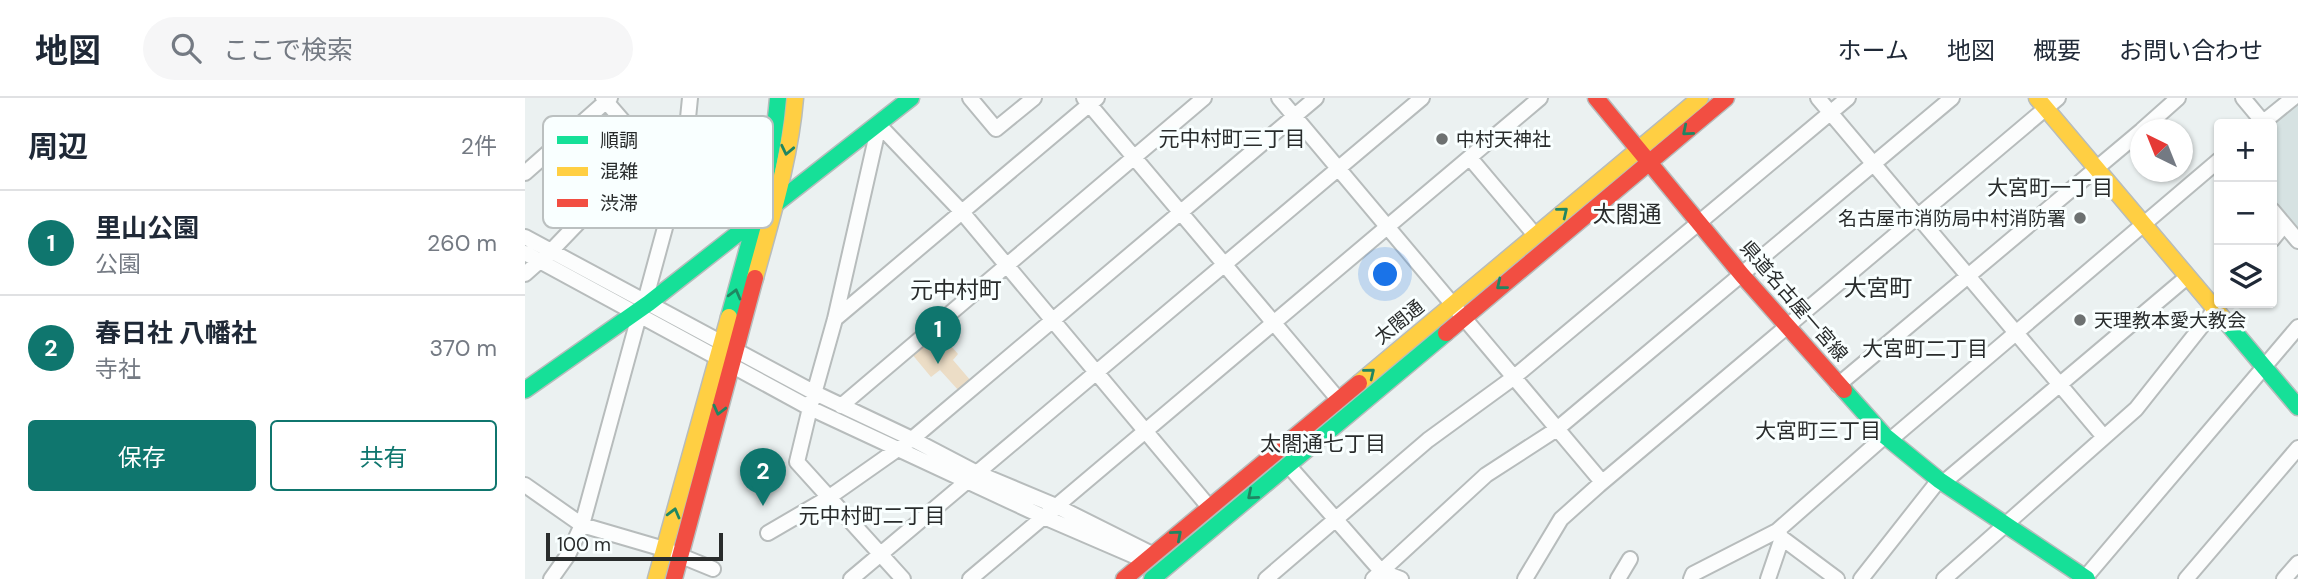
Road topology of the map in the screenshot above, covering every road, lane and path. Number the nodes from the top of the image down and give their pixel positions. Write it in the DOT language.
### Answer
graph roads {
  1 [pos="690,98"];
  2 [pos="778,98"];
  3 [pos="795,98"];
  4 [pos="911,98"];
  5 [pos="969,98"];
  6 [pos="1034,98"];
  7 [pos="1205,98"];
  8 [pos="1279,98"];
  9 [pos="1316,98"];
  10 [pos="1422,98"];
  11 [pos="1540,98"];
  12 [pos="1596,98"];
  13 [pos="1700,98"];
  14 [pos="1726,98"];
  15 [pos="1818,98"];
  16 [pos="1847,98"];
  17 [pos="1952,98"];
  18 [pos="2178,98"];
  19 [pos="2243,98"];
  20 [pos="2293,98"];
  21 [pos="607,99"];
  22 [pos="1090,100"];
  23 [pos="2047,101"];
  24 [pos="1830,113"];
  25 [pos="588,116"];
  26 [pos="620,116"];
  27 [pos="688,116"];
  28 [pos="1294,116"];
  29 [pos="2154,119"];
  30 [pos="2259,119"];
  31 [pos="2267,119"];
  32 [pos="879,125"];
  33 [pos="773,138"];
  34 [pos="2130,140"];
  35 [pos="1640,149"];
  36 [pos="543,157"];
  37 [pos="1134,158"];
  38 [pos="1470,158"];
  39 [pos="1649,164"];
  40 [pos="1874,164"];
  41 [pos="2214,164"];
  42 [pos="1338,169"];
  43 [pos="2097,169"];
  44 [pos="525,173"];
  45 [pos="776,202"];
  46 [pos="773,205"];
  47 [pos="773,211"];
  48 [pos="962,212"];
  49 [pos="1180,212"];
  50 [pos="1917,215"];
  51 [pos="2277,216"];
  52 [pos="1699,223"];
  53 [pos="2284,225"];
  54 [pos="2144,226"];
  55 [pos="1386,227"];
  56 [pos="573,228"];
  57 [pos="664,228"];
  58 [pos="747,228"];
  59 [pos="754,228"];
  60 [pos="767,228"];
  61 [pos="2277,234"];
  62 [pos="1535,235"];
  63 [pos="525,237"];
  64 [pos="2298,241"];
  65 [pos="525,253"];
  66 [pos="546,256"];
  67 [pos="1225,264"];
  68 [pos="1007,265"];
  69 [pos="525,274"];
  70 [pos="1742,275"];
  71 [pos="1968,276"];
  72 [pos="2187,277"];
  73 [pos="2214,303"];
  74 [pos="642,308"];
  75 [pos="2215,308"];
  76 [pos="2219,308"];
  77 [pos="1457,312"];
  78 [pos="835,319"];
  79 [pos="1052,320"];
  80 [pos="1274,323"];
  81 [pos="1787,327"];
  82 [pos="2298,327"];
  83 [pos="2015,332"];
  84 [pos="726,354"];
  85 [pos="2264,367"];
  86 [pos="1096,372"];
  87 [pos="1513,378"];
  88 [pos="1838,384"];
  89 [pos="2059,384"];
  90 [pos="525,390"];
  91 [pos="815,393"];
  92 [pos="1338,399"];
  93 [pos="841,406"];
  94 [pos="2298,407"];
  95 [pos="810,408"];
  96 [pos="1557,429"];
  97 [pos="1146,431"];
  98 [pos="2104,437"];
  99 [pos="1888,438"];
  100 [pos="912,439"];
  101 [pos="898,448"];
  102 [pos="2298,448"];
  103 [pos="1288,465"];
  104 [pos="972,477"];
  105 [pos="1941,481"];
  106 [pos="1602,482"];
  107 [pos="525,485"];
  108 [pos="828,498"];
  109 [pos="1056,506"];
  110 [pos="1209,507"];
  111 [pos="1044,517"];
  112 [pos="1336,519"];
  113 [pos="2003,524"];
  114 [pos="582,525"];
  115 [pos="768,533"];
  116 [pos="1780,535"];
  117 [pos="664,549"];
  118 [pos="880,555"];
  119 [pos="681,556"];
  120 [pos="1150,558"];
  121 [pos="1630,559"];
  122 [pos="2298,563"];
  123 [pos="713,569"];
  124 [pos="1377,575"];
  125 [pos="1126,578"];
  126 [pos="551,579"];
  127 [pos="656,579"];
  128 [pos="674,579"];
  129 [pos="851,579"];
  130 [pos="903,579"];
  131 [pos="970,579"];
  132 [pos="1151,579"];
  133 [pos="1266,579"];
  134 [pos="1401,579"];
  135 [pos="1525,579"];
  136 [pos="1618,579"];
  137 [pos="1691,579"];
  138 [pos="1768,579"];
  139 [pos="1837,579"];
  140 [pos="1861,579"];
  141 [pos="1944,579"];
  142 [pos="2085,579"];
  143 [pos="2186,579"];
  144 [pos="2284,579"];
  1 -- 27 [label="street"];
  2 -- 33 [label="main road"];
  3 -- 45 [label="main road, one-way"];
  4 -- 32 [label="main road"];
  5 -- 6 [label="street"];
  7 -- 37 [label="street"];
  8 -- 28 [label="street"];
  9 -- 28 [label="street"];
  10 -- 42 [label="street"];
  11 -- 38 [label="street"];
  12 -- 35 [label="main road, 県道名古屋一宮線"];
  13 -- 35 [label="main road, 太閤通"];
  14 -- 39 [label="main road, 太閤通, one-way"];
  15 -- 24 [label="street"];
  16 -- 24 [label="street"];
  17 -- 40 [label="street"];
  18 -- 29 [label="street"];
  19 -- 30 [label="street"];
  20 -- 31 [label="street"];
  21 -- 25 [label="street"];
  21 -- 26 [label="street"];
  22 -- 37 [label="street"];
  22 -- 48 [label="street"];
  23 -- 43 [label="main road"];
  23 -- 50 [label="street"];
  24 -- 40 [label="street"];
  24 -- 52 [label="street"];
  28 -- 42 [label="street"];
  28 -- 49 [label="street"];
  32 -- 45 [label="main road"];
  32 -- 48 [label="street"];
  32 -- 78 [label="street"];
  34 -- 43 [label="street"];
  35 -- 39 [label="main road, 県道名古屋一宮線"];
  62 -- 35 [label="main road, 太閤通, one-way"];
  36 -- 44 [label="street"];
  37 -- 49 [label="street"];
  37 -- 68 [label="street"];
  38 -- 55 [label="street"];
  38 -- 62 [label="street"];
  39 -- 52 [label="main road, 県道名古屋一宮線"];
  39 -- 77 [label="main road, 太閤通, one-way"];
  40 -- 50 [label="street"];
  40 -- 70 [label="street"];
  41 -- 54 [label="street"];
  42 -- 55 [label="street"];
  42 -- 67 [label="street"];
  43 -- 54 [label="main road"];
  43 -- 71 [label="street"];
  45 -- 46 [label="main road"];
  45 -- 47 [label="main road"];
  48 -- 68 [label="street"];
  48 -- 78 [label="street"];
  49 -- 67 [label="street"];
  49 -- 79 [label="street"];
  50 -- 71 [label="street"];
  50 -- 81 [label="street"];
  51 -- 53 [label="street"];
  52 -- 70 [label="main road, 県道名古屋一宮線"];
  52 -- 87 [label="street"];
  53 -- 61 [label="street"];
  53 -- 64 [label="street"];
  54 -- 72 [label="main road"];
  54 -- 83 [label="street"];
  55 -- 77 [label="street"];
  55 -- 80 [label="street"];
  56 -- 66 [label="street"];
  57 -- 74 [label="street"];
  58 -- 74 [label="main road"];
  84 -- 59 [label="main road, one-way"];
  60 -- 84 [label="main road"];
  62 -- 77 [label="main road, 太閤通"];
  63 -- 66 [label="street"];
  65 -- 66 [label="street"];
  66 -- 69 [label="street"];
  66 -- 74 [label="street"];
  67 -- 80 [label="street"];
  67 -- 86 [label="street"];
  68 -- 79 [label="street"];
  68 -- 93 [label="street"];
  70 -- 81 [label="main road, 県道名古屋一宮線"];
  70 -- 96 [label="street"];
  71 -- 83 [label="street"];
  71 -- 88 [label="street"];
  72 -- 73 [label="main road"];
  72 -- 89 [label="street"];
  74 -- 84 [label="street"];
  74 -- 90 [label="main road"];
  74 -- 114 [label="street"];
  75 -- 98 [label="street"];
  76 -- 85 [label="main road"];
  77 -- 87 [label="street"];
  92 -- 77 [label="main road, 太閤通, one-way"];
  77 -- 103 [label="main road, 太閤通"];
  78 -- 91 [label="street"];
  79 -- 86 [label="street"];
  79 -- 100 [label="street"];
  80 -- 92 [label="street"];
  80 -- 97 [label="street"];
  81 -- 88 [label="main road, 県道名古屋一宮線"];
  81 -- 106 [label="street"];
  82 -- 85 [label="street"];
  83 -- 89 [label="street"];
  83 -- 99 [label="street"];
  84 -- 91 [label="street"];
  84 -- 95 [label="street"];
  117 -- 84 [label="main road, one-way"];
  84 -- 119 [label="main road, one-way"];
  85 -- 94 [label="main road"];
  85 -- 142 [label="street"];
  86 -- 97 [label="street"];
  86 -- 104 [label="street"];
  87 -- 96 [label="street"];
  87 -- 112 [label="street"];
  88 -- 99 [label="main road, 県道名古屋一宮線"];
  89 -- 98 [label="street"];
  89 -- 105 [label="street"];
  91 -- 93 [label="street"];
  91 -- 95 [label="street"];
  92 -- 110 [label="main road, 太閤通"];
  93 -- 100 [label="street"];
  95 -- 101 [label="street"];
  95 -- 108 [label="street"];
  96 -- 106 [label="street"];
  96 -- 124 [label="street"];
  97 -- 109 [label="street"];
  97 -- 110 [label="street"];
  98 -- 113 [label="street"];
  99 -- 105 [label="main road, 県道名古屋一宮線"];
  99 -- 116 [label="street"];
  100 -- 101 [label="street"];
  100 -- 104 [label="street"];
  101 -- 104 [label="street"];
  101 -- 108 [label="street"];
  102 -- 143 [label="street"];
  103 -- 112 [label="street"];
  103 -- 132 [label="main road, 太閤通, one-way"];
  104 -- 109 [label="street"];
  104 -- 111 [label="street"];
  104 -- 118 [label="street"];
  105 -- 113 [label="main road, 県道名古屋一宮線"];
  105 -- 140 [label="street"];
  106 -- 135 [label="street"];
  107 -- 114 [label="street"];
  108 -- 115 [label="street"];
  108 -- 118 [label="street"];
  109 -- 111 [label="street"];
  109 -- 120 [label="street"];
  120 -- 110 [label="main road, 太閤通, one-way"];
  111 -- 120 [label="street"];
  111 -- 131 [label="street"];
  112 -- 124 [label="street"];
  112 -- 133 [label="street"];
  113 -- 141 [label="street"];
  113 -- 142 [label="main road, 県道名古屋一宮線"];
  114 -- 117 [label="street"];
  114 -- 126 [label="street"];
  116 -- 137 [label="street"];
  116 -- 138 [label="street"];
  116 -- 139 [label="street"];
  117 -- 119 [label="street"];
  117 -- 127 [label="main road"];
  118 -- 129 [label="street"];
  118 -- 130 [label="street"];
  119 -- 123 [label="street"];
  119 -- 128 [label="main road"];
  120 -- 125 [label="main road, 太閤通"];
  121 -- 136 [label="street"];
  122 -- 144 [label="street"];
  124 -- 134 [label="street"];
}
